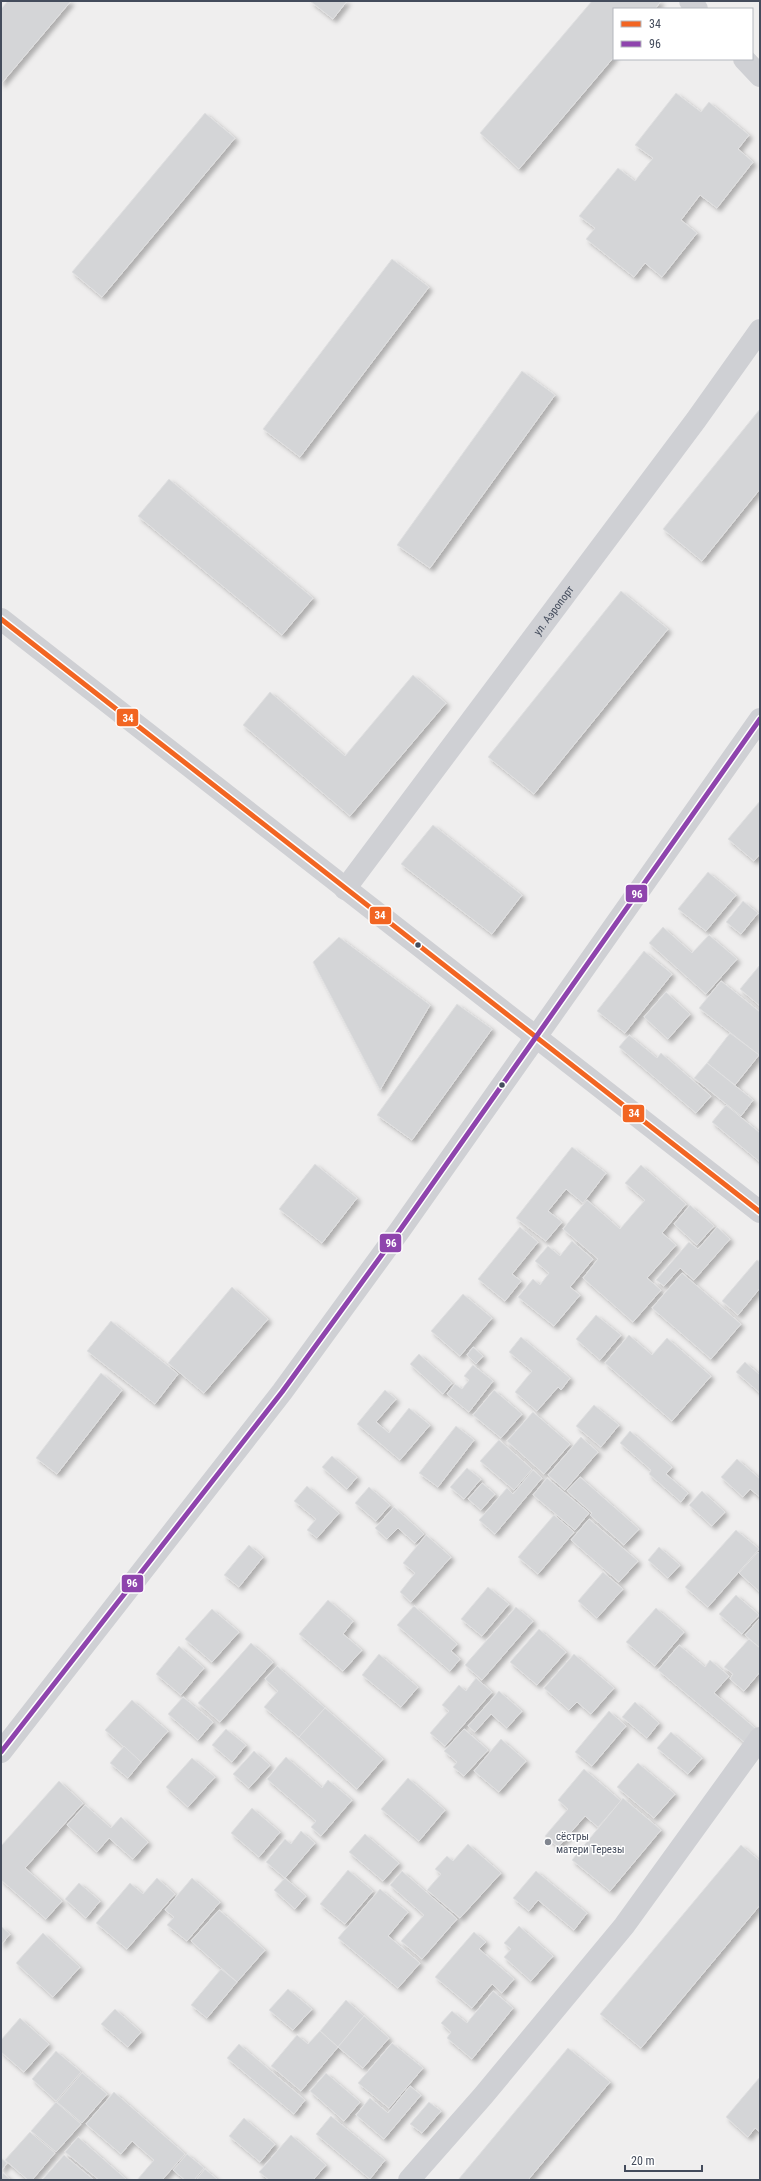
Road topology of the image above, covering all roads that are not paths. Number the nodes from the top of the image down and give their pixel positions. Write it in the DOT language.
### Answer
graph roads {
  1 [pos="745,60"];
  2 [pos="760,76"];
  3 [pos="760,330"];
  4 [pos="1,619"];
  5 [pos="760,719"];
  6 [pos="345,889"];
  7 [pos="536,1037"];
  8 [pos="760,1212"];
  9 [pos="760,1738"];
  10 [pos="1,1752"];
  11 [pos="409,2180"];
  1 -- 2 [label="street"];
  3 -- 6 [label="street, ул. Аэропорт"];
  4 -- 6 [label="street"];
  5 -- 7 [label="street"];
  6 -- 7 [label="street"];
  7 -- 8 [label="street"];
  7 -- 10 [label="street"];
  9 -- 11 [label="street"];
}
